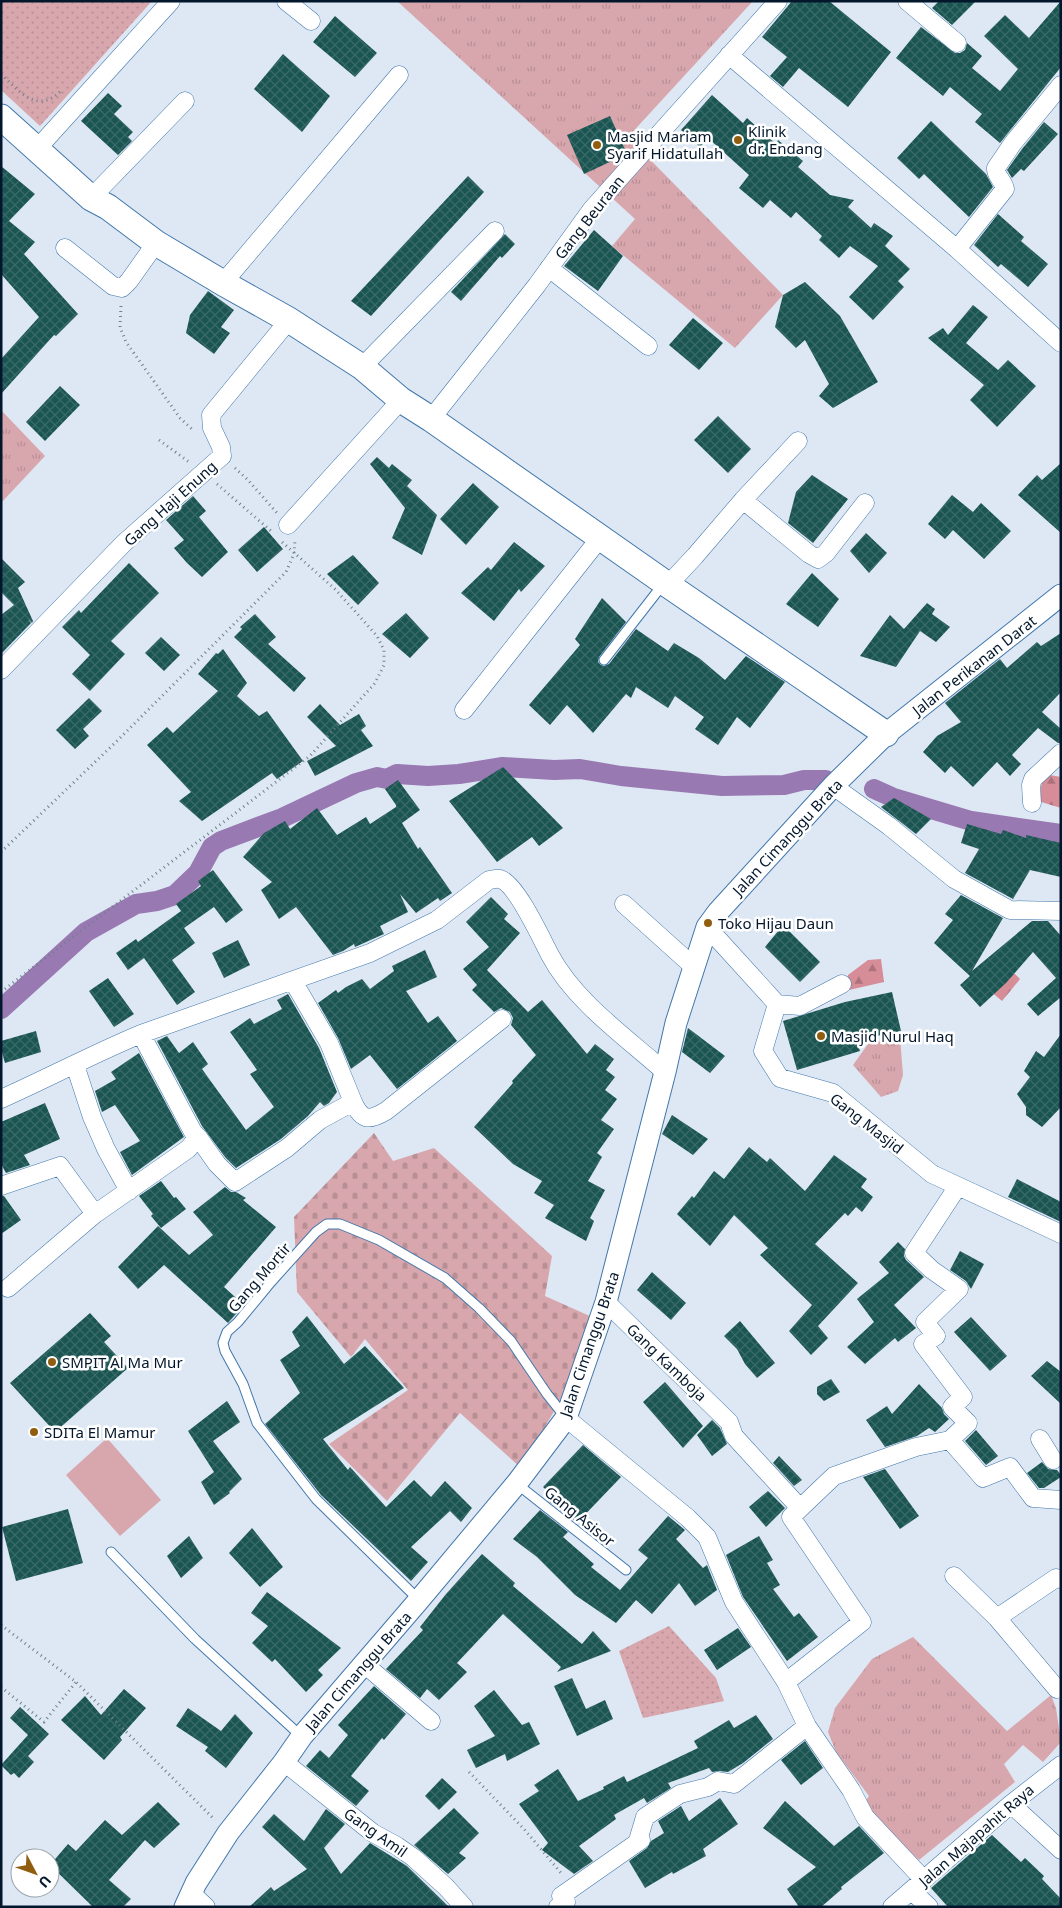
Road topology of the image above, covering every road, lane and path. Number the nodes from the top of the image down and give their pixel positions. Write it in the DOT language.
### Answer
graph roads {
  1 [pos="171,1"];
  2 [pos="286,1"];
  3 [pos="778,1"];
  4 [pos="907,1"];
  5 [pos="311,21"];
  6 [pos="957,43"];
  7 [pos="729,55"];
  8 [pos="1,74"];
  9 [pos="399,75"];
  10 [pos="1061,85"];
  11 [pos="62,90"];
  12 [pos="186,101"];
  13 [pos="1,117"];
  14 [pos="36,150"];
  15 [pos="91,198"];
  16 [pos="495,231"];
  17 [pos="156,243"];
  18 [pos="65,248"];
  19 [pos="957,249"];
  20 [pos="550,268"];
  21 [pos="223,283"];
  22 [pos="122,288"];
  23 [pos="289,320"];
  24 [pos="1061,342"];
  25 [pos="648,346"];
  26 [pos="362,367"];
  27 [pos="401,400"];
  28 [pos="431,418"];
  29 [pos="194,431"];
  30 [pos="159,440"];
  31 [pos="798,441"];
  32 [pos="222,456"];
  33 [pos="204,473"];
  34 [pos="743,500"];
  35 [pos="865,503"];
  36 [pos="288,525"];
  37 [pos="600,538"];
  38 [pos="294,554"];
  39 [pos="666,584"];
  40 [pos="1061,595"];
  41 [pos="604,660"];
  42 [pos="1,670"];
  43 [pos="464,710"];
  44 [pos="886,734"];
  45 [pos="1061,753"];
  46 [pos="833,786"];
  47 [pos="1032,802"];
  48 [pos="1,852"];
  49 [pos="624,904"];
  50 [pos="1061,911"];
  51 [pos="707,927"];
  52 [pos="694,967"];
  53 [pos="293,980"];
  54 [pos="842,984"];
  55 [pos="1,992"];
  56 [pos="777,1004"];
  57 [pos="502,1019"];
  58 [pos="140,1034"];
  59 [pos="75,1065"];
  60 [pos="665,1072"];
  61 [pos="1,1099"];
  62 [pos="353,1102"];
  63 [pos="198,1137"];
  64 [pos="1,1186"];
  65 [pos="958,1186"];
  66 [pos="129,1191"];
  67 [pos="95,1214"];
  68 [pos="1061,1234"];
  69 [pos="8,1288"];
  70 [pos="606,1302"];
  71 [pos="566,1418"];
  72 [pos="1040,1439"];
  73 [pos="950,1440"];
  74 [pos="1058,1461"];
  75 [pos="517,1484"];
  76 [pos="1060,1499"];
  77 [pos="800,1508"];
  78 [pos="111,1552"];
  79 [pos="626,1570"];
  80 [pos="954,1576"];
  81 [pos="1061,1579"];
  82 [pos="419,1600"];
  83 [pos="997,1618"];
  84 [pos="1,1626"];
  85 [pos="363,1663"];
  86 [pos="76,1682"];
  87 [pos="786,1682"];
  88 [pos="1,1687"];
  89 [pos="1060,1690"];
  90 [pos="431,1721"];
  91 [pos="807,1726"];
  92 [pos="302,1736"];
  93 [pos="284,1762"];
  94 [pos="1061,1764"];
  95 [pos="468,1772"];
  96 [pos="1011,1804"];
  97 [pos="228,1833"];
  98 [pos="1061,1850"];
  99 [pos="918,1885"];
  100 [pos="574,1887"];
  101 [pos="194,1902"];
  102 [pos="464,1907"];
  103 [pos="558,1907"];
  104 [pos="892,1907"];
  105 [pos="928,1907"];
  1 -- 14 [label="street"];
  2 -- 5 [label="street"];
  3 -- 7 [label="street, Gang Beuraan"];
  4 -- 6 [label="street"];
  7 -- 19 [label="street"];
  7 -- 20 [label="street, Gang Beuraan"];
  8 -- 11 [label="path"];
  9 -- 21 [label="street"];
  10 -- 19 [label="street"];
  12 -- 15 [label="street"];
  13 -- 14 [label="main road"];
  14 -- 15 [label="main road"];
  15 -- 17 [label="main road"];
  16 -- 26 [label="street"];
  17 -- 21 [label="main road"];
  17 -- 22 [label="street"];
  18 -- 22 [label="street"];
  19 -- 24 [label="street"];
  20 -- 25 [label="street"];
  20 -- 28 [label="street, Gang Beuraan"];
  21 -- 23 [label="main road"];
  22 -- 29 [label="path"];
  23 -- 26 [label="main road"];
  23 -- 32 [label="street, Gang Haji Enung"];
  26 -- 27 [label="main road"];
  27 -- 28 [label="main road"];
  27 -- 36 [label="street"];
  28 -- 37 [label="main road"];
  30 -- 33 [label="path"];
  31 -- 34 [label="street"];
  32 -- 33 [label="street, Gang Haji Enung"];
  32 -- 36 [label="path"];
  33 -- 38 [label="path"];
  33 -- 42 [label="street, Gang Haji Enung"];
  34 -- 35 [label="street"];
  34 -- 39 [label="street"];
  36 -- 38 [label="path"];
  37 -- 39 [label="main road"];
  37 -- 43 [label="street"];
  38 -- 48 [label="path"];
  38 -- 55 [label="path"];
  39 -- 41 [label="lane"];
  39 -- 44 [label="main road"];
  40 -- 44 [label="street, Jalan Perikanan Darat"];
  44 -- 46 [label="street, Jalan Cimanggu Brata"];
  45 -- 47 [label="street"];
  46 -- 50 [label="street"];
  46 -- 51 [label="street, Jalan Cimanggu Brata"];
  49 -- 52 [label="street"];
  51 -- 52 [label="street, Jalan Cimanggu Brata"];
  51 -- 56 [label="street"];
  52 -- 60 [label="street, Jalan Cimanggu Brata"];
  53 -- 58 [label="street"];
  53 -- 60 [label="street"];
  53 -- 62 [label="street"];
  54 -- 56 [label="street"];
  56 -- 65 [label="street, Gang Masjid"];
  57 -- 62 [label="street"];
  58 -- 59 [label="street"];
  58 -- 63 [label="street"];
  59 -- 61 [label="street"];
  59 -- 66 [label="street"];
  60 -- 70 [label="street, Jalan Cimanggu Brata"];
  62 -- 63 [label="street"];
  63 -- 66 [label="street"];
  64 -- 67 [label="street"];
  65 -- 68 [label="street, Gang Masjid"];
  65 -- 73 [label="street"];
  66 -- 67 [label="street"];
  67 -- 69 [label="street"];
  70 -- 71 [label="street, Jalan Cimanggu Brata"];
  70 -- 77 [label="street, Gang Kamboja"];
  71 -- 75 [label="street, Jalan Cimanggu Brata"];
  71 -- 82 [label="lane, Gang Mortir"];
  71 -- 87 [label="street"];
  72 -- 74 [label="street"];
  73 -- 76 [label="street"];
  73 -- 77 [label="street"];
  75 -- 79 [label="lane, Gang Asisor"];
  75 -- 82 [label="street, Jalan Cimanggu Brata"];
  77 -- 87 [label="street"];
  78 -- 92 [label="lane"];
  80 -- 83 [label="street"];
  81 -- 83 [label="street"];
  82 -- 85 [label="street, Jalan Cimanggu Brata"];
  83 -- 89 [label="street"];
  84 -- 86 [label="path"];
  85 -- 90 [label="street"];
  85 -- 92 [label="street, Jalan Cimanggu Brata"];
  86 -- 88 [label="path"];
  86 -- 97 [label="path"];
  87 -- 91 [label="street"];
  91 -- 99 [label="street"];
  91 -- 100 [label="street"];
  92 -- 93 [label="street, Jalan Cimanggu Brata"];
  93 -- 97 [label="street, Jalan Cimanggu Brata"];
  93 -- 102 [label="street, Gang Amil"];
  94 -- 96 [label="street, Jalan Majapahit Raya"];
  95 -- 100 [label="path"];
  96 -- 98 [label="street"];
  96 -- 99 [label="street, Jalan Majapahit Raya"];
  97 -- 101 [label="street, Jalan Cimanggu Brata"];
  99 -- 104 [label="street, Jalan Majapahit Raya"];
  99 -- 105 [label="street"];
  100 -- 103 [label="street"];
}
